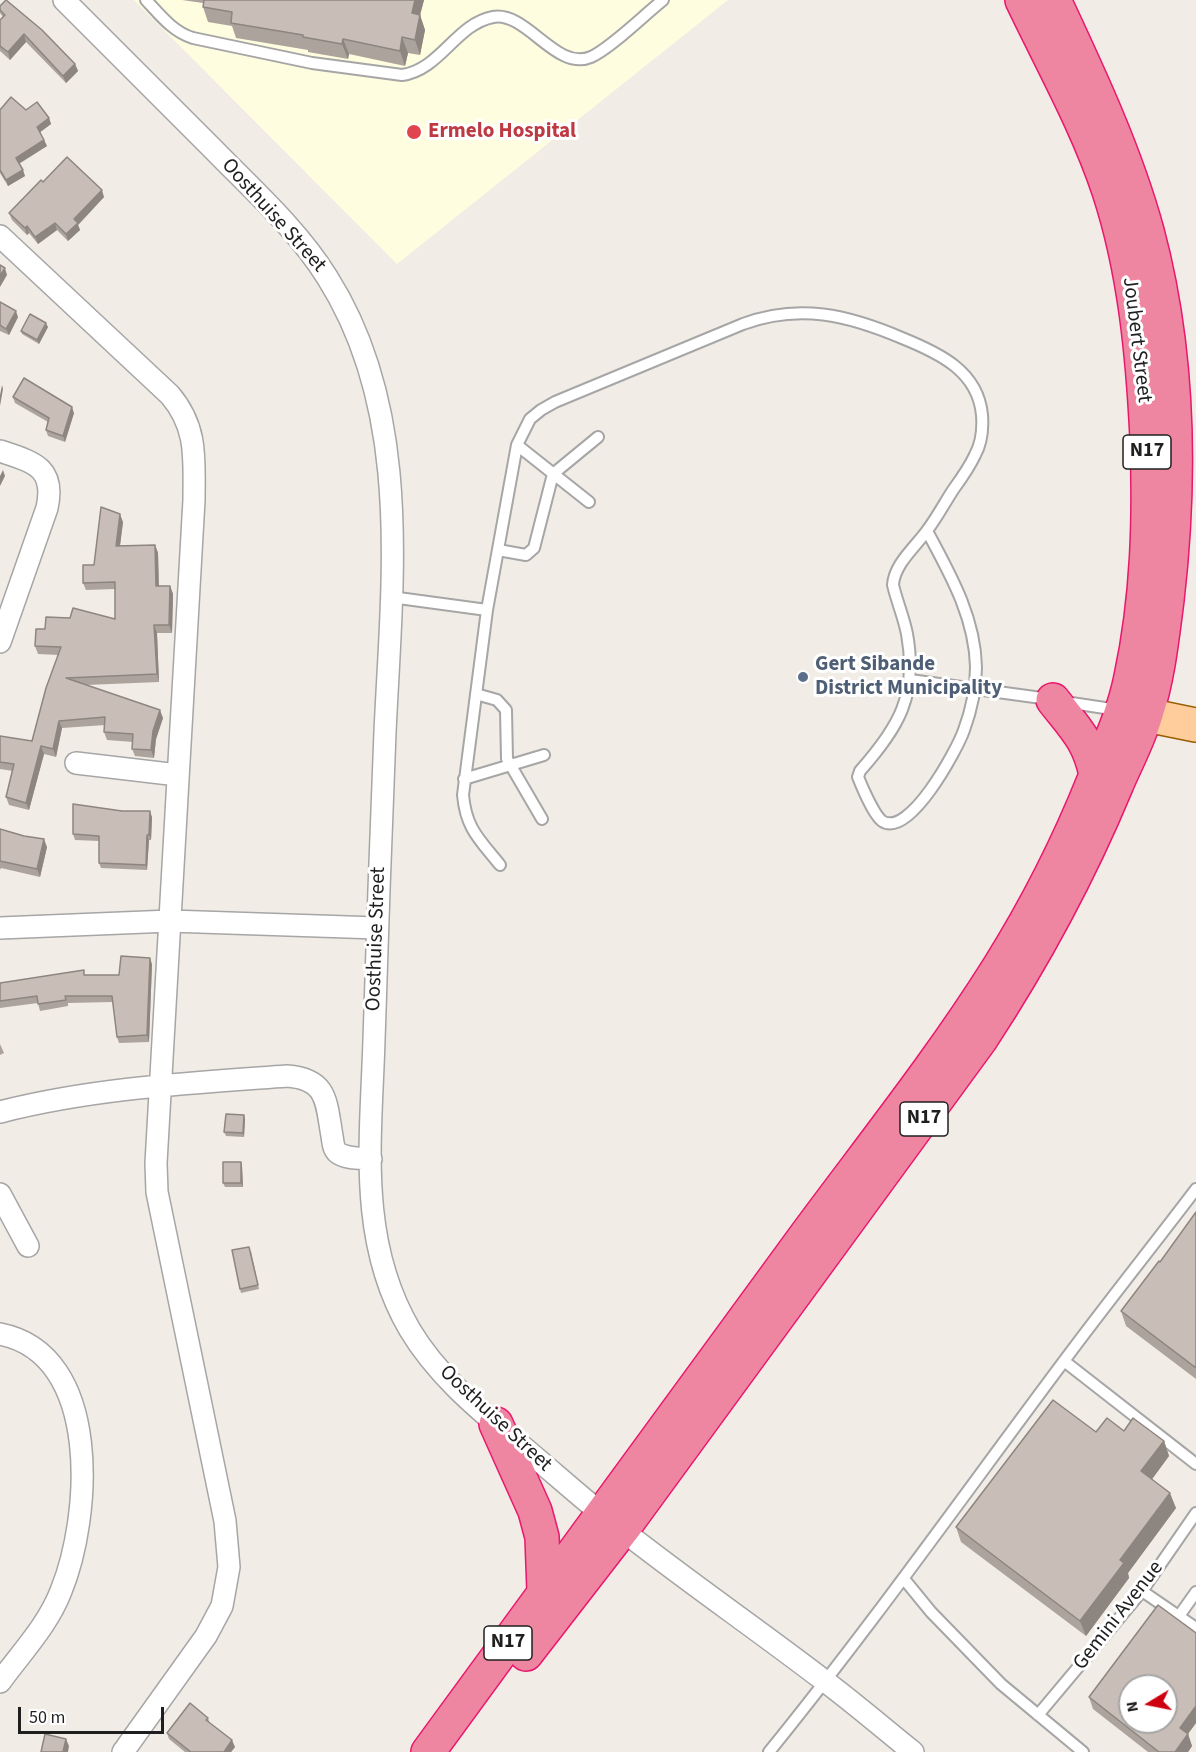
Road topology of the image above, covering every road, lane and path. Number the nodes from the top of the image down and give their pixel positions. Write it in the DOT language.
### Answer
graph roads {
  1 [pos="64,0"];
  2 [pos="146,0"];
  3 [pos="663,0"];
  4 [pos="1022,0"];
  5 [pos="1054,0"];
  6 [pos="0,236"];
  7 [pos="598,437"];
  8 [pos="517,445"];
  9 [pos="0,451"];
  10 [pos="554,474"];
  11 [pos="589,502"];
  12 [pos="927,531"];
  13 [pos="498,550"];
  14 [pos="391,597"];
  15 [pos="487,610"];
  16 [pos="0,642"];
  17 [pos="910,680"];
  18 [pos="974,690"];
  19 [pos="476,694"];
  20 [pos="1053,700"];
  21 [pos="1134,713"];
  22 [pos="1196,725"];
  23 [pos="544,755"];
  24 [pos="76,763"];
  25 [pos="509,765"];
  26 [pos="178,775"];
  27 [pos="1096,775"];
  28 [pos="464,779"];
  29 [pos="542,819"];
  30 [pos="500,866"];
  31 [pos="170,921"];
  32 [pos="0,928"];
  33 [pos="377,928"];
  34 [pos="161,1085"];
  35 [pos="0,1112"];
  36 [pos="371,1159"];
  37 [pos="1196,1189"];
  38 [pos="0,1194"];
  39 [pos="28,1246"];
  40 [pos="0,1334"];
  41 [pos="1064,1361"];
  42 [pos="496,1424"];
  43 [pos="1196,1464"];
  44 [pos="1196,1513"];
  45 [pos="612,1522"];
  46 [pos="904,1579"];
  47 [pos="544,1591"];
  48 [pos="1142,1591"];
  49 [pos="1196,1592"];
  50 [pos="1179,1616"];
  51 [pos="1196,1628"];
  52 [pos="0,1682"];
  53 [pos="826,1682"];
  54 [pos="1038,1715"];
  55 [pos="123,1752"];
  56 [pos="428,1752"];
  57 [pos="451,1752"];
  58 [pos="769,1752"];
  59 [pos="913,1752"];
  60 [pos="1083,1752"];
  1 -- 14 [label="street, Oosthuise Street"];
  2 -- 3 [label="lane"];
  4 -- 21 [label="highway, Joubert Street / N17"];
  5 -- 21 [label="highway, Joubert Street / N17"];
  6 -- 26 [label="street"];
  7 -- 10 [label="lane"];
  8 -- 10 [label="lane"];
  8 -- 12 [label="lane"];
  8 -- 13 [label="lane"];
  9 -- 16 [label="street"];
  10 -- 11 [label="lane"];
  10 -- 13 [label="lane"];
  12 -- 17 [label="lane"];
  12 -- 18 [label="lane"];
  13 -- 15 [label="lane"];
  14 -- 15 [label="lane"];
  14 -- 33 [label="street, Oosthuise Street"];
  15 -- 19 [label="lane"];
  17 -- 18 [label="lane"];
  17 -- 18 [label="lane"];
  18 -- 20 [label="lane"];
  19 -- 25 [label="lane"];
  19 -- 28 [label="lane"];
  20 -- 21 [label="lane"];
  20 -- 27 [label="highway"];
  21 -- 22 [label="main road"];
  21 -- 27 [label="highway, N17"];
  21 -- 45 [label="highway, N17"];
  23 -- 25 [label="lane"];
  24 -- 26 [label="street"];
  25 -- 28 [label="lane"];
  25 -- 29 [label="lane"];
  26 -- 31 [label="street"];
  27 -- 45 [label="highway, N17"];
  28 -- 30 [label="lane"];
  31 -- 32 [label="street"];
  31 -- 33 [label="street"];
  31 -- 34 [label="street"];
  33 -- 36 [label="street, Oosthuise Street"];
  34 -- 35 [label="street"];
  34 -- 36 [label="street"];
  34 -- 55 [label="street"];
  36 -- 42 [label="street, Oosthuise Street"];
  37 -- 41 [label="lane"];
  38 -- 39 [label="street"];
  40 -- 52 [label="street"];
  41 -- 43 [label="lane"];
  41 -- 46 [label="lane"];
  42 -- 45 [label="street, Oosthuise Street"];
  42 -- 47 [label="highway"];
  44 -- 48 [label="lane, Gemini Avenue"];
  45 -- 47 [label="highway, N17"];
  45 -- 53 [label="street, Oosthuise Street"];
  45 -- 57 [label="highway, N17"];
  46 -- 53 [label="lane"];
  46 -- 54 [label="lane"];
  47 -- 56 [label="highway, N17"];
  48 -- 50 [label="lane"];
  48 -- 54 [label="lane, Gemini Avenue"];
  49 -- 50 [label="lane"];
  50 -- 51 [label="lane"];
  53 -- 58 [label="lane"];
  53 -- 59 [label="street, Oosthuise Street"];
  54 -- 60 [label="lane"];
}
